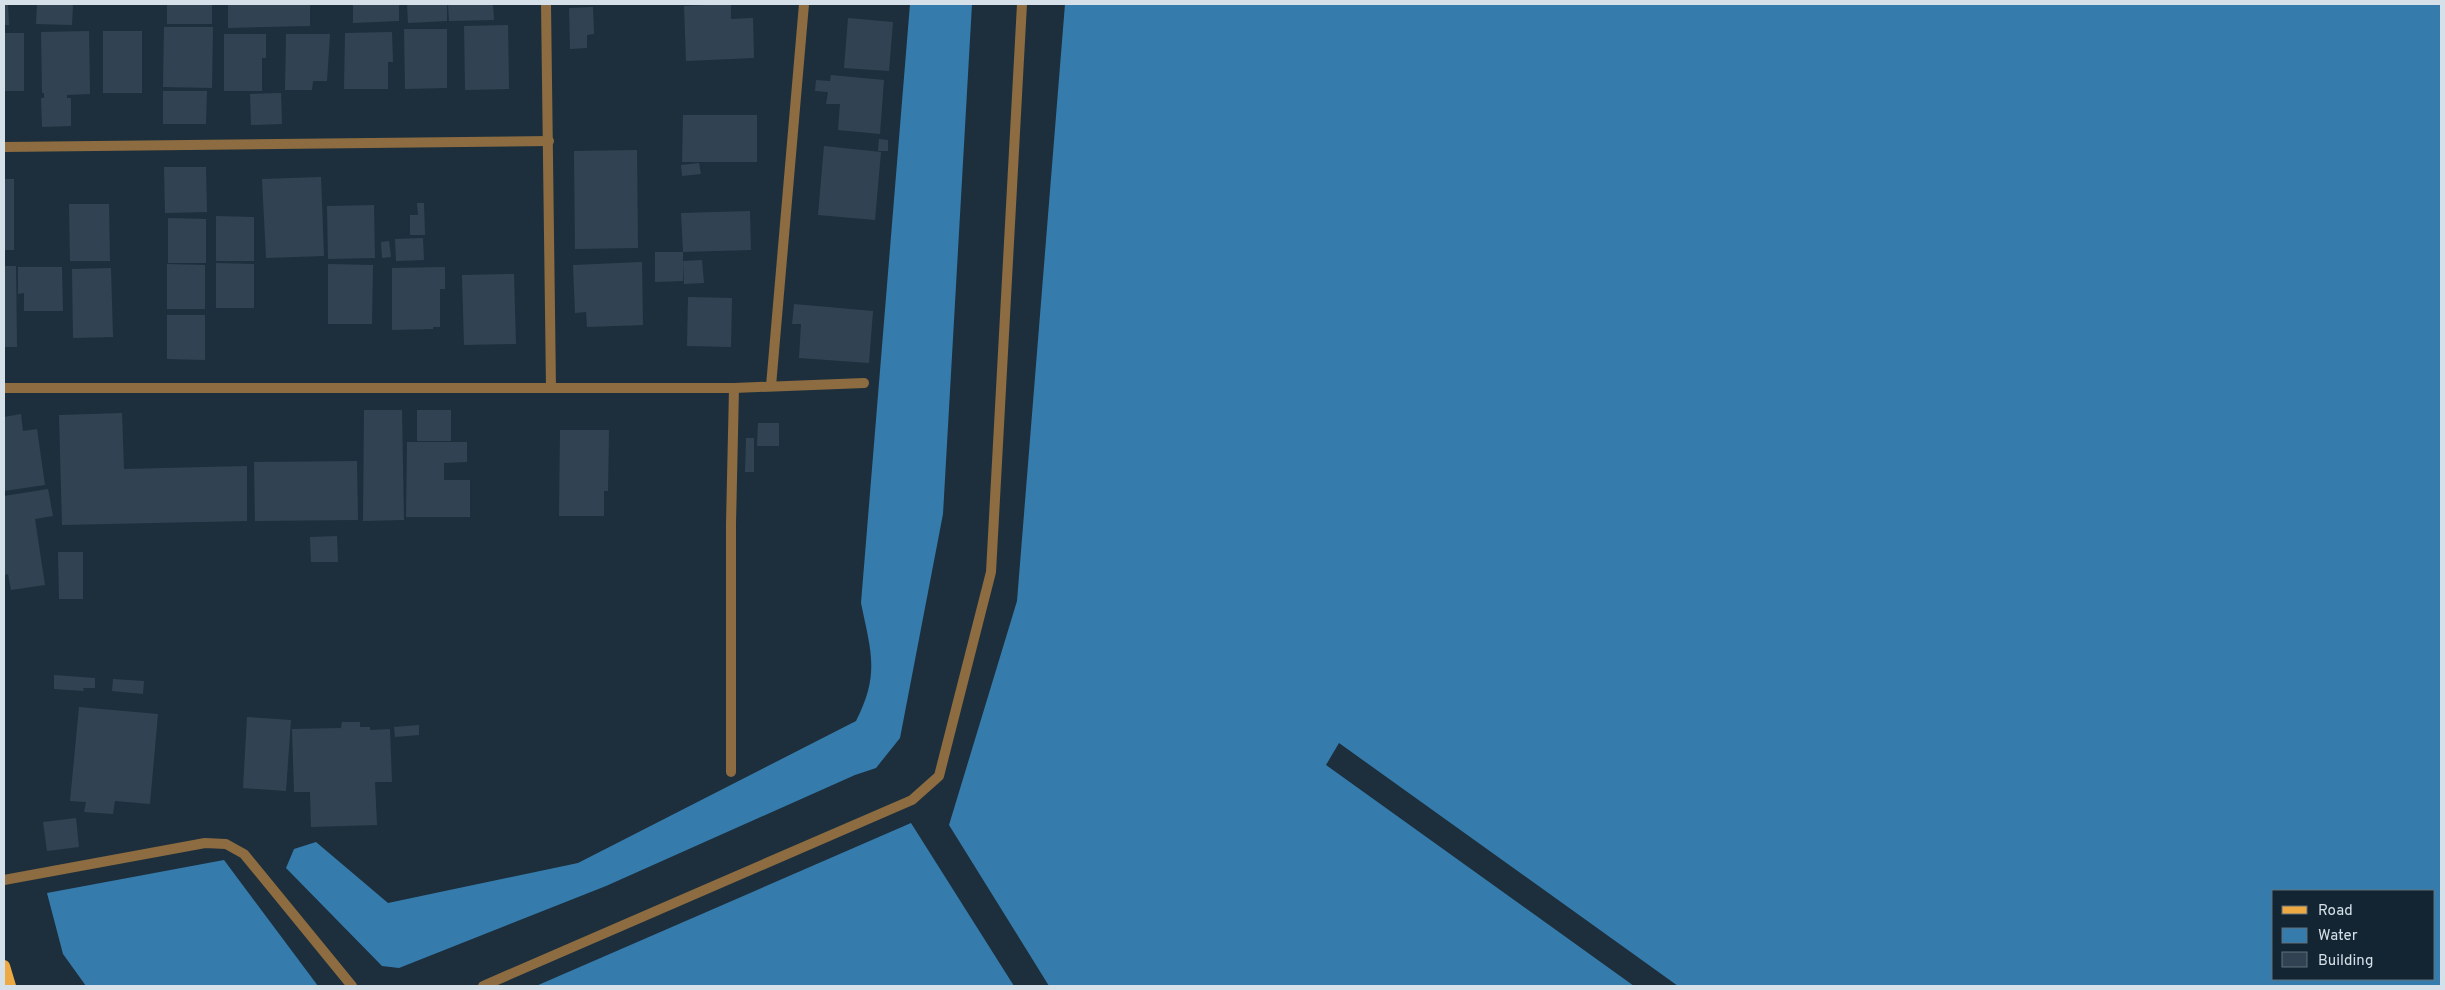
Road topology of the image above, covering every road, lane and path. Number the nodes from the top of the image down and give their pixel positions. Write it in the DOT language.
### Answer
graph roads {
  1 [pos="546,4"];
  2 [pos="804,4"];
  3 [pos="1022,4"];
  4 [pos="549,141"];
  5 [pos="4,147"];
  6 [pos="864,383"];
  7 [pos="771,386"];
  8 [pos="4,388"];
  9 [pos="551,388"];
  10 [pos="734,388"];
  11 [pos="731,772"];
  12 [pos="4,880"];
  13 [pos="4,966"];
  14 [pos="10,986"];
  15 [pos="352,986"];
  16 [pos="483,986"];
  1 -- 4 [label="street"];
  2 -- 7 [label="street"];
  3 -- 16 [label="street"];
  4 -- 5 [label="street"];
  4 -- 9 [label="street"];
  6 -- 7 [label="street"];
  7 -- 10 [label="street"];
  8 -- 9 [label="street"];
  9 -- 10 [label="street"];
  10 -- 11 [label="street"];
  12 -- 15 [label="street"];
  13 -- 14 [label="main road"];
}
